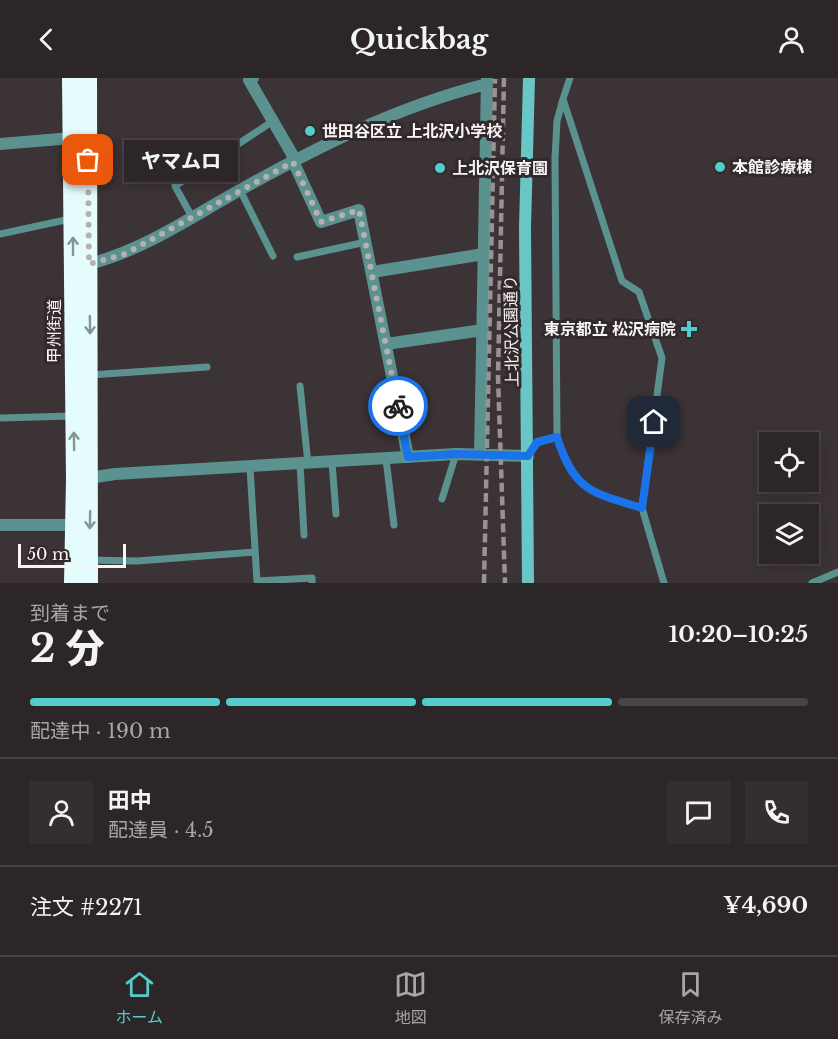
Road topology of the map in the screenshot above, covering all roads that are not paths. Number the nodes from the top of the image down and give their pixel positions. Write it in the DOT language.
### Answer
graph roads {
  1 [pos="71,78"];
  2 [pos="88,78"];
  3 [pos="253,78"];
  4 [pos="529,78"];
  5 [pos="570,78"];
  6 [pos="487,81"];
  7 [pos="563,99"];
  8 [pos="273,121"];
  9 [pos="72,138"];
  10 [pos="0,144"];
  11 [pos="293,162"];
  12 [pos="240,190"];
  13 [pos="192,217"];
  14 [pos="73,218"];
  15 [pos="0,234"];
  16 [pos="366,242"];
  17 [pos="484,254"];
  18 [pos="273,256"];
  19 [pos="297,257"];
  20 [pos="89,264"];
  21 [pos="372,272"];
  22 [pos="483,330"];
  23 [pos="386,344"];
  24 [pos="207,367"];
  25 [pos="90,375"];
  26 [pos="300,386"];
  27 [pos="74,416"];
  28 [pos="0,418"];
  29 [pos="557,437"];
  30 [pos="456,454"];
  31 [pos="480,455"];
  32 [pos="528,456"];
  33 [pos="408,457"];
  34 [pos="386,459"];
  35 [pos="332,462"];
  36 [pos="304,464"];
  37 [pos="250,468"];
  38 [pos="83,479"];
  39 [pos="442,500"];
  40 [pos="642,508"];
  41 [pos="336,513"];
  42 [pos="0,525"];
  43 [pos="75,525"];
  44 [pos="394,525"];
  45 [pos="304,535"];
  46 [pos="255,552"];
  47 [pos="89,560"];
  48 [pos="838,572"];
  49 [pos="73,583"];
  50 [pos="89,583"];
  51 [pos="312,583"];
  52 [pos="528,583"];
  53 [pos="664,583"];
  54 [pos="812,583"];
  1 -- 9 [label="highway, 甲州街道"];
  2 -- 20 [label="highway, 甲州街道"];
  3 -- 8 [label="street"];
  4 -- 32 [label="street, 上北沢公園通り"];
  5 -- 7 [label="lane"];
  6 -- 11 [label="street"];
  6 -- 17 [label="street"];
  7 -- 29 [label="lane"];
  7 -- 40 [label="lane"];
  8 -- 11 [label="street"];
  8 -- 13 [label="lane"];
  9 -- 10 [label="street"];
  9 -- 14 [label="highway, 甲州街道"];
  11 -- 12 [label="street"];
  11 -- 16 [label="street"];
  12 -- 13 [label="street"];
  12 -- 18 [label="lane"];
  13 -- 20 [label="street"];
  14 -- 15 [label="lane"];
  27 -- 14 [label="highway, 甲州街道, one-way"];
  16 -- 19 [label="lane"];
  16 -- 21 [label="street"];
  17 -- 21 [label="street"];
  17 -- 22 [label="street"];
  20 -- 25 [label="highway, 甲州街道, one-way"];
  21 -- 23 [label="street"];
  22 -- 23 [label="street"];
  22 -- 31 [label="street"];
  23 -- 33 [label="street"];
  24 -- 25 [label="lane"];
  25 -- 38 [label="highway, 甲州街道"];
  26 -- 36 [label="lane"];
  27 -- 28 [label="lane"];
  38 -- 27 [label="highway, 甲州街道, one-way"];
  29 -- 32 [label="lane"];
  29 -- 40 [label="lane"];
  30 -- 31 [label="street"];
  30 -- 33 [label="street"];
  30 -- 39 [label="lane"];
  31 -- 32 [label="street"];
  32 -- 52 [label="street, 上北沢公園通り"];
  33 -- 34 [label="street"];
  34 -- 35 [label="street"];
  34 -- 44 [label="lane"];
  35 -- 36 [label="street"];
  35 -- 41 [label="lane"];
  36 -- 37 [label="street"];
  36 -- 45 [label="lane"];
  37 -- 38 [label="street"];
  37 -- 46 [label="lane"];
  38 -- 43 [label="highway, 甲州街道"];
  38 -- 47 [label="highway, 甲州街道, one-way"];
  40 -- 53 [label="lane"];
  42 -- 43 [label="street"];
  43 -- 49 [label="highway, 甲州街道"];
  46 -- 47 [label="lane"];
  46 -- 51 [label="lane"];
  47 -- 50 [label="highway, 甲州街道"];
  48 -- 54 [label="lane"];
}
